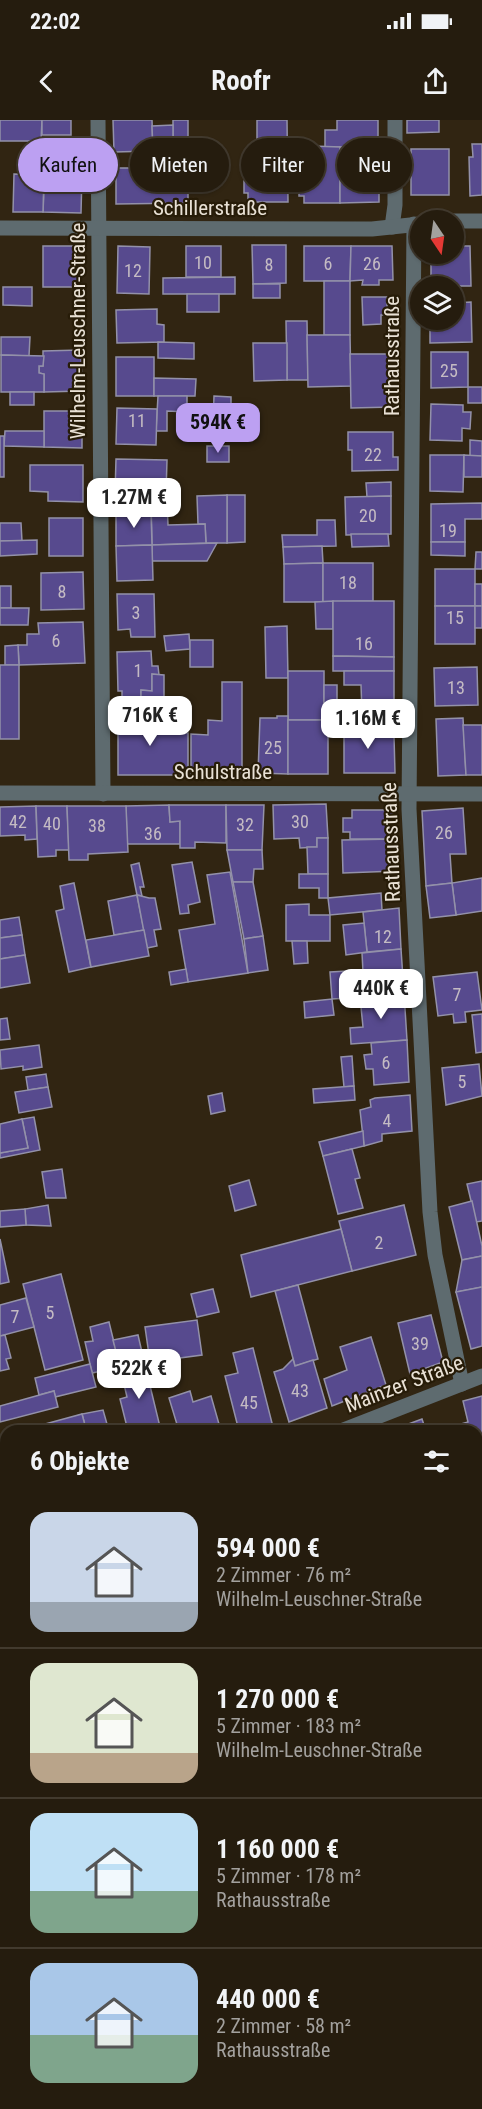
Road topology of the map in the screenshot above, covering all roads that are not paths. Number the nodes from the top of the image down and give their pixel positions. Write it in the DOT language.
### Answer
graph roads {
  1 [pos="98,120"];
  2 [pos="395,120"];
  3 [pos="464,221"];
  4 [pos="482,221"];
  5 [pos="410,225"];
  6 [pos="393,227"];
  7 [pos="0,228"];
  8 [pos="98,229"];
  9 [pos="417,264"];
  10 [pos="0,793"];
  11 [pos="103,794"];
  12 [pos="410,794"];
  13 [pos="482,794"];
  14 [pos="482,1376"];
  15 [pos="462,1384"];
  16 [pos="356,1425"];
  1 -- 8 [label="street, Wilhelm-Leuschner-Straße"];
  2 -- 6 [label="street"];
  3 -- 4 [label="street"];
  5 -- 6 [label="street, Schillerstraße"];
  6 -- 8 [label="street, Schillerstraße"];
  7 -- 8 [label="street, Schillerstraße"];
  8 -- 11 [label="street, Wilhelm-Leuschner-Straße"];
  9 -- 12 [label="street, Rathausstraße"];
  10 -- 11 [label="street, Schulstraße"];
  11 -- 12 [label="street, Schulstraße"];
  12 -- 13 [label="street, Schulstraße"];
  12 -- 15 [label="street, Rathausstraße"];
  14 -- 15 [label="street, Mainzer Straße"];
  15 -- 16 [label="street, Mainzer Straße"];
}
